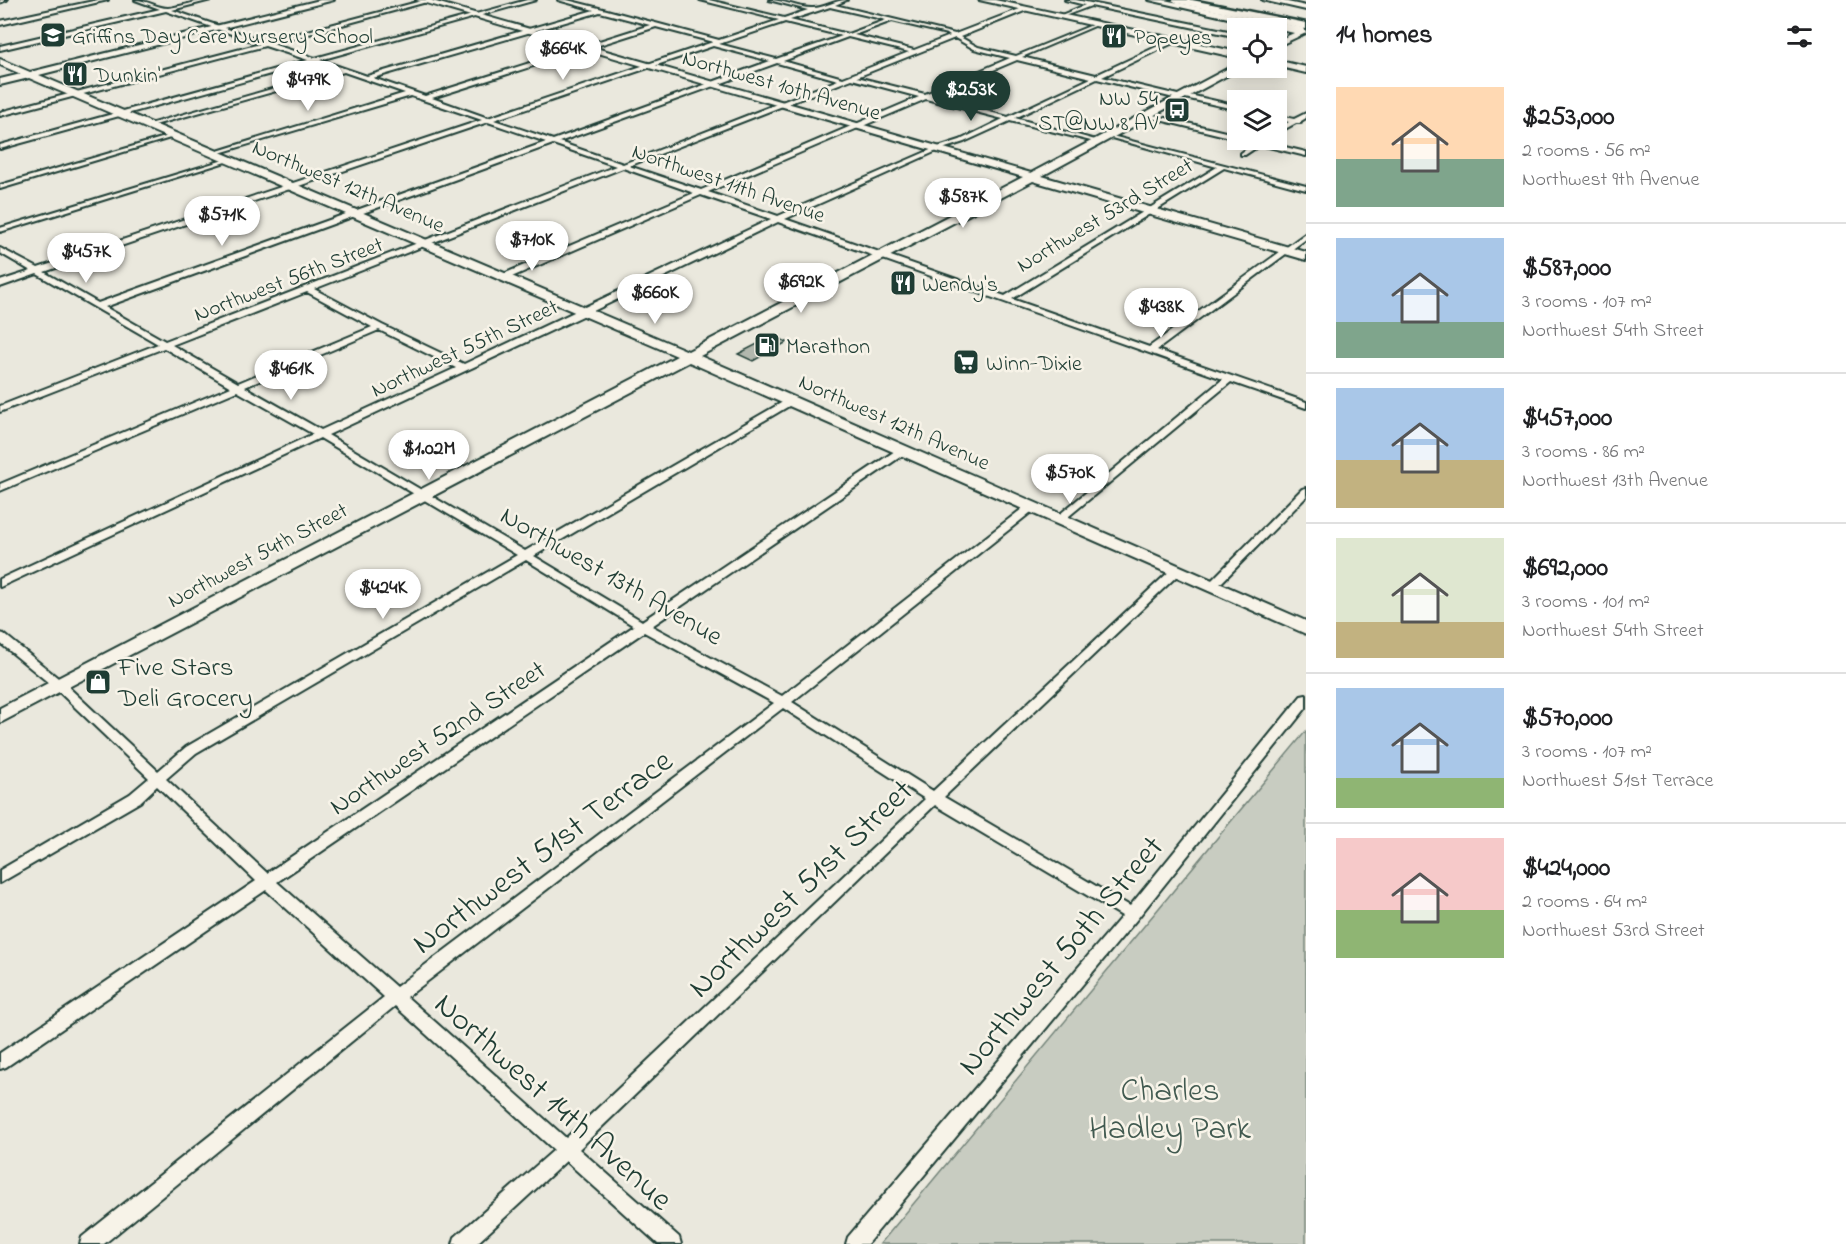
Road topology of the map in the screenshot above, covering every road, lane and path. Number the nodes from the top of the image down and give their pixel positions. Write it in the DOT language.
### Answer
graph roads {
  1 [pos="105,0"];
  2 [pos="138,0"];
  3 [pos="208,0"];
  4 [pos="316,0"];
  5 [pos="330,0"];
  6 [pos="533,0"];
  7 [pos="561,0"];
  8 [pos="583,0"];
  9 [pos="708,0"];
  10 [pos="772,0"];
  11 [pos="842,0"];
  12 [pos="983,0"];
  13 [pos="1068,0"];
  14 [pos="1102,0"];
  15 [pos="1153,0"];
  16 [pos="1177,0"];
  17 [pos="1195,0"];
  18 [pos="1214,0"];
  19 [pos="1233,0"];
  20 [pos="1266,0"];
  21 [pos="426,1"];
  22 [pos="573,3"];
  23 [pos="829,5"];
  24 [pos="1090,5"];
  25 [pos="1025,9"];
  26 [pos="167,10"];
  27 [pos="601,10"];
  28 [pos="814,10"];
  29 [pos="474,16"];
  30 [pos="1061,17"];
  31 [pos="784,20"];
  32 [pos="891,20"];
  33 [pos="1303,22"];
  34 [pos="0,23"];
  35 [pos="1095,24"];
  36 [pos="657,25"];
  37 [pos="216,26"];
  38 [pos="530,31"];
  39 [pos="1227,34"];
  40 [pos="848,36"];
  41 [pos="1287,36"];
  42 [pos="956,37"];
  43 [pos="1173,41"];
  44 [pos="716,43"];
  45 [pos="262,44"];
  46 [pos="587,47"];
  47 [pos="0,48"];
  48 [pos="915,52"];
  49 [pos="1227,53"];
  50 [pos="1017,57"];
  51 [pos="313,61"];
  52 [pos="0,62"];
  53 [pos="776,62"];
  54 [pos="650,65"];
  55 [pos="1287,66"];
  56 [pos="1306,70"];
  57 [pos="342,71"];
  58 [pos="1227,72"];
  59 [pos="27,73"];
  60 [pos="1098,77"];
  61 [pos="365,79"];
  62 [pos="849,79"];
  63 [pos="0,80"];
  64 [pos="712,84"];
  65 [pos="78,94"];
  66 [pos="410,94"];
  67 [pos="926,97"];
  68 [pos="1184,97"];
  69 [pos="423,99"];
  70 [pos="784,105"];
  71 [pos="1227,106"];
  72 [pos="123,113"];
  73 [pos="0,114"];
  74 [pos="1306,115"];
  75 [pos="1149,116"];
  76 [pos="1009,119"];
  77 [pos="1287,119"];
  78 [pos="488,120"];
  79 [pos="1295,121"];
  80 [pos="1306,124"];
  81 [pos="149,125"];
  82 [pos="858,126"];
  83 [pos="1287,126"];
  84 [pos="1227,134"];
  85 [pos="174,136"];
  86 [pos="1110,136"];
  87 [pos="552,142"];
  88 [pos="1097,142"];
  89 [pos="0,147"];
  90 [pos="1287,148"];
  91 [pos="937,149"];
  92 [pos="1249,150"];
  93 [pos="214,153"];
  94 [pos="1243,154"];
  95 [pos="1306,154"];
  96 [pos="229,160"];
  97 [pos="1223,166"];
  98 [pos="622,167"];
  99 [pos="1032,176"];
  100 [pos="290,186"];
  101 [pos="0,187"];
  102 [pos="1306,188"];
  103 [pos="700,193"];
  104 [pos="1148,210"];
  105 [pos="354,213"];
  106 [pos="778,219"];
  107 [pos="0,230"];
  108 [pos="1306,235"];
  109 [pos="425,243"];
  110 [pos="0,250"];
  111 [pos="1286,250"];
  112 [pos="881,255"];
  113 [pos="1306,256"];
  114 [pos="38,271"];
  115 [pos="504,277"];
  116 [pos="0,284"];
  117 [pos="309,290"];
  118 [pos="1006,299"];
  119 [pos="98,306"];
  120 [pos="584,312"];
  121 [pos="379,327"];
  122 [pos="166,345"];
  123 [pos="1151,350"];
  124 [pos="688,356"];
  125 [pos="464,368"];
  126 [pos="1230,378"];
  127 [pos="237,387"];
  128 [pos="791,401"];
  129 [pos="1306,405"];
  130 [pos="0,409"];
  131 [pos="321,435"];
  132 [pos="902,451"];
  133 [pos="0,488"];
  134 [pos="1306,491"];
  135 [pos="424,494"];
  136 [pos="1031,507"];
  137 [pos="1059,519"];
  138 [pos="525,555"];
  139 [pos="1176,571"];
  140 [pos="0,584"];
  141 [pos="1212,586"];
  142 [pos="642,626"];
  143 [pos="1306,628"];
  144 [pos="0,637"];
  145 [pos="59,685"];
  146 [pos="1306,699"];
  147 [pos="783,702"];
  148 [pos="0,716"];
  149 [pos="157,777"];
  150 [pos="934,798"];
  151 [pos="0,877"];
  152 [pos="267,882"];
  153 [pos="1132,915"];
  154 [pos="394,998"];
  155 [pos="0,1062"];
  156 [pos="567,1149"];
  157 [pos="89,1244"];
  158 [pos="462,1244"];
  159 [pos="672,1244"];
  160 [pos="855,1244"];
  1 -- 34 [label="street"];
  2 -- 26 [label="street, Northwest 11th Avenue"];
  3 -- 26 [label="street"];
  4 -- 37 [label="main road"];
  5 -- 37 [label="main road"];
  6 -- 29 [label="street"];
  7 -- 22 [label="street"];
  8 -- 22 [label="street"];
  9 -- 31 [label="street"];
  10 -- 28 [label="street"];
  11 -- 23 [label="street"];
  12 -- 25 [label="main road"];
  13 -- 24 [label="street"];
  14 -- 24 [label="street"];
  15 -- 33 [label="main road"];
  16 -- 33 [label="highway"];
  17 -- 33 [label="highway"];
  18 -- 33 [label="highway"];
  19 -- 33 [label="highway"];
  20 -- 33 [label="main road"];
  21 -- 29 [label="main road, Northwest 10th Avenue"];
  21 -- 45 [label="street"];
  22 -- 27 [label="street"];
  23 -- 28 [label="street"];
  23 -- 32 [label="street"];
  24 -- 30 [label="street"];
  24 -- 39 [label="street"];
  25 -- 30 [label="main road"];
  25 -- 42 [label="street, Northwest 56th Street"];
  26 -- 37 [label="street, Northwest 11th Avenue"];
  26 -- 47 [label="street"];
  27 -- 36 [label="street"];
  27 -- 38 [label="street"];
  28 -- 31 [label="street"];
  29 -- 38 [label="main road, Northwest 10th Avenue"];
  29 -- 51 [label="street"];
  30 -- 35 [label="main road"];
  31 -- 40 [label="street"];
  31 -- 44 [label="street"];
  32 -- 40 [label="street"];
  32 -- 42 [label="street"];
  33 -- 41 [label="main road"];
  35 -- 43 [label="main road"];
  35 -- 50 [label="street"];
  36 -- 44 [label="street"];
  36 -- 46 [label="street"];
  37 -- 45 [label="street, Northwest 11th Avenue"];
  37 -- 59 [label="main road"];
  38 -- 46 [label="main road, Northwest 10th Avenue"];
  38 -- 61 [label="street"];
  40 -- 48 [label="street"];
  40 -- 53 [label="street"];
  42 -- 48 [label="street, Northwest 56th Street"];
  42 -- 50 [label="street"];
  43 -- 49 [label="main road"];
  43 -- 60 [label="street, Northwest 55th Street"];
  44 -- 53 [label="street"];
  44 -- 54 [label="street"];
  45 -- 51 [label="street, Northwest 11th Avenue"];
  45 -- 65 [label="street"];
  46 -- 54 [label="main road, Northwest 10th Avenue"];
  46 -- 69 [label="street"];
  48 -- 62 [label="street, Northwest 56th Street"];
  50 -- 60 [label="street"];
  50 -- 67 [label="street"];
  51 -- 57 [label="street, Northwest 11th Avenue"];
  51 -- 72 [label="street"];
  52 -- 59 [label="main road, Northwest 12th Avenue"];
  53 -- 62 [label="street"];
  53 -- 64 [label="street"];
  54 -- 64 [label="main road, Northwest 10th Avenue"];
  54 -- 78 [label="street"];
  55 -- 56 [label="main road"];
  57 -- 61 [label="street, Northwest 11th Avenue"];
  57 -- 81 [label="street"];
  58 -- 68 [label="main road, Northwest 54th Street"];
  59 -- 63 [label="main road"];
  59 -- 65 [label="main road, Northwest 12th Avenue"];
  60 -- 68 [label="street"];
  60 -- 76 [label="street, Northwest 55th Street"];
  61 -- 66 [label="street, Northwest 11th Avenue"];
  62 -- 67 [label="street"];
  62 -- 70 [label="street, Northwest 56th Street"];
  64 -- 70 [label="main road, Northwest 10th Avenue"];
  64 -- 87 [label="street"];
  65 -- 72 [label="main road, Northwest 12th Avenue"];
  65 -- 73 [label="street"];
  66 -- 69 [label="street, Northwest 11th Avenue"];
  66 -- 93 [label="street"];
  67 -- 76 [label="street"];
  67 -- 82 [label="street"];
  68 -- 71 [label="street"];
  68 -- 75 [label="main road, Northwest 54th Street"];
  69 -- 78 [label="street, Northwest 11th Avenue"];
  70 -- 82 [label="main road, Northwest 10th Avenue"];
  70 -- 98 [label="street, Northwest 56th Street"];
  72 -- 81 [label="main road, Northwest 12th Avenue"];
  72 -- 89 [label="street"];
  74 -- 79 [label="street"];
  75 -- 84 [label="street"];
  75 -- 86 [label="main road, Northwest 54th Street"];
  76 -- 88 [label="street"];
  76 -- 91 [label="street, Northwest 55th Street"];
  77 -- 79 [label="street"];
  78 -- 87 [label="street, Northwest 11th Avenue"];
  78 -- 100 [label="street"];
  79 -- 80 [label="street"];
  79 -- 83 [label="street"];
  81 -- 85 [label="main road, Northwest 12th Avenue"];
  82 -- 91 [label="main road, Northwest 10th Avenue"];
  82 -- 103 [label="street"];
  85 -- 93 [label="main road, Northwest 12th Avenue"];
  85 -- 101 [label="street"];
  86 -- 88 [label="main road, Northwest 54th Street"];
  86 -- 97 [label="street"];
  87 -- 98 [label="street, Northwest 11th Avenue"];
  87 -- 105 [label="street"];
  88 -- 99 [label="main road, Northwest 54th Street"];
  90 -- 95 [label="street"];
  91 -- 99 [label="main road, Northwest 10th Avenue"];
  91 -- 106 [label="street, Northwest 55th Street"];
  92 -- 94 [label="street"];
  93 -- 96 [label="main road, Northwest 12th Avenue"];
  96 -- 100 [label="main road, Northwest 12th Avenue"];
  96 -- 107 [label="street"];
  97 -- 102 [label="street"];
  97 -- 104 [label="street, Northwest 53rd Street"];
  98 -- 103 [label="street, Northwest 11th Avenue"];
  98 -- 109 [label="street, Northwest 56th Street"];
  99 -- 104 [label="main road, Northwest 10th Avenue"];
  99 -- 112 [label="main road, Northwest 54th Street"];
  100 -- 105 [label="main road, Northwest 12th Avenue"];
  100 -- 114 [label="street"];
  103 -- 106 [label="street, Northwest 11th Avenue"];
  103 -- 115 [label="street"];
  104 -- 111 [label="main road, Northwest 10th Avenue"];
  104 -- 118 [label="street, Northwest 53rd Street"];
  105 -- 109 [label="main road, Northwest 12th Avenue"];
  105 -- 119 [label="street"];
  106 -- 112 [label="street, Northwest 11th Avenue"];
  106 -- 120 [label="street, Northwest 55th Street"];
  108 -- 111 [label="street"];
  109 -- 115 [label="main road, Northwest 12th Avenue"];
  109 -- 117 [label="street, Northwest 56th Street"];
  110 -- 114 [label="street, Northwest 13th Avenue"];
  111 -- 113 [label="main road, Northwest 10th Avenue"];
  111 -- 123 [label="street"];
  112 -- 118 [label="street, Northwest 11th Avenue"];
  112 -- 124 [label="main road, Northwest 54th Street"];
  114 -- 116 [label="street"];
  114 -- 119 [label="street, Northwest 13th Avenue"];
  115 -- 120 [label="main road, Northwest 12th Avenue"];
  117 -- 121 [label="street"];
  117 -- 122 [label="street, Northwest 56th Street"];
  118 -- 123 [label="street, Northwest 11th Avenue"];
  119 -- 122 [label="street, Northwest 13th Avenue"];
  120 -- 124 [label="main road, Northwest 12th Avenue"];
  120 -- 125 [label="street, Northwest 55th Street"];
  121 -- 125 [label="street"];
  121 -- 127 [label="street"];
  122 -- 127 [label="street, Northwest 13th Avenue"];
  122 -- 130 [label="street, Northwest 56th Street"];
  123 -- 126 [label="street, Northwest 11th Avenue"];
  124 -- 128 [label="main road, Northwest 12th Avenue"];
  124 -- 135 [label="main road, Northwest 54th Street"];
  125 -- 131 [label="street, Northwest 55th Street"];
  126 -- 129 [label="street, Northwest 11th Avenue"];
  126 -- 137 [label="street"];
  127 -- 131 [label="street, Northwest 13th Avenue"];
  127 -- 133 [label="street"];
  128 -- 132 [label="main road, Northwest 12th Avenue"];
  128 -- 138 [label="street"];
  131 -- 135 [label="street, Northwest 13th Avenue"];
  131 -- 140 [label="street, Northwest 55th Street"];
  132 -- 136 [label="main road, Northwest 12th Avenue"];
  132 -- 142 [label="street, Northwest 52nd Street"];
  134 -- 141 [label="street"];
  135 -- 138 [label="street, Northwest 13th Avenue"];
  135 -- 145 [label="main road, Northwest 54th Street"];
  136 -- 137 [label="main road, Northwest 12th Avenue"];
  136 -- 147 [label="street, Northwest 51st Terrace"];
  137 -- 139 [label="main road, Northwest 12th Avenue"];
  138 -- 142 [label="street, Northwest 13th Avenue"];
  138 -- 149 [label="street"];
  139 -- 141 [label="main road, Northwest 12th Avenue"];
  139 -- 150 [label="street, Northwest 51st Street"];
  141 -- 143 [label="main road, Northwest 12th Avenue"];
  142 -- 147 [label="street, Northwest 13th Avenue"];
  142 -- 152 [label="street, Northwest 52nd Street"];
  144 -- 145 [label="street, Northwest 14th Avenue"];
  145 -- 148 [label="main road, Northwest 54th Street"];
  145 -- 149 [label="street, Northwest 14th Avenue"];
  146 -- 153 [label="street, Northwest 50th Street"];
  147 -- 150 [label="street, Northwest 13th Avenue"];
  147 -- 154 [label="street, Northwest 51st Terrace"];
  149 -- 151 [label="street"];
  149 -- 152 [label="street, Northwest 14th Avenue"];
  150 -- 153 [label="street, Northwest 13th Avenue"];
  150 -- 156 [label="street, Northwest 51st Street"];
  152 -- 154 [label="street, Northwest 14th Avenue"];
  152 -- 155 [label="street, Northwest 52nd Street"];
  153 -- 160 [label="street, Northwest 50th Street"];
  154 -- 156 [label="street, Northwest 14th Avenue"];
  154 -- 157 [label="street, Northwest 51st Terrace"];
  156 -- 158 [label="street, Northwest 51st Street"];
  156 -- 159 [label="street, Northwest 14th Avenue"];
}
